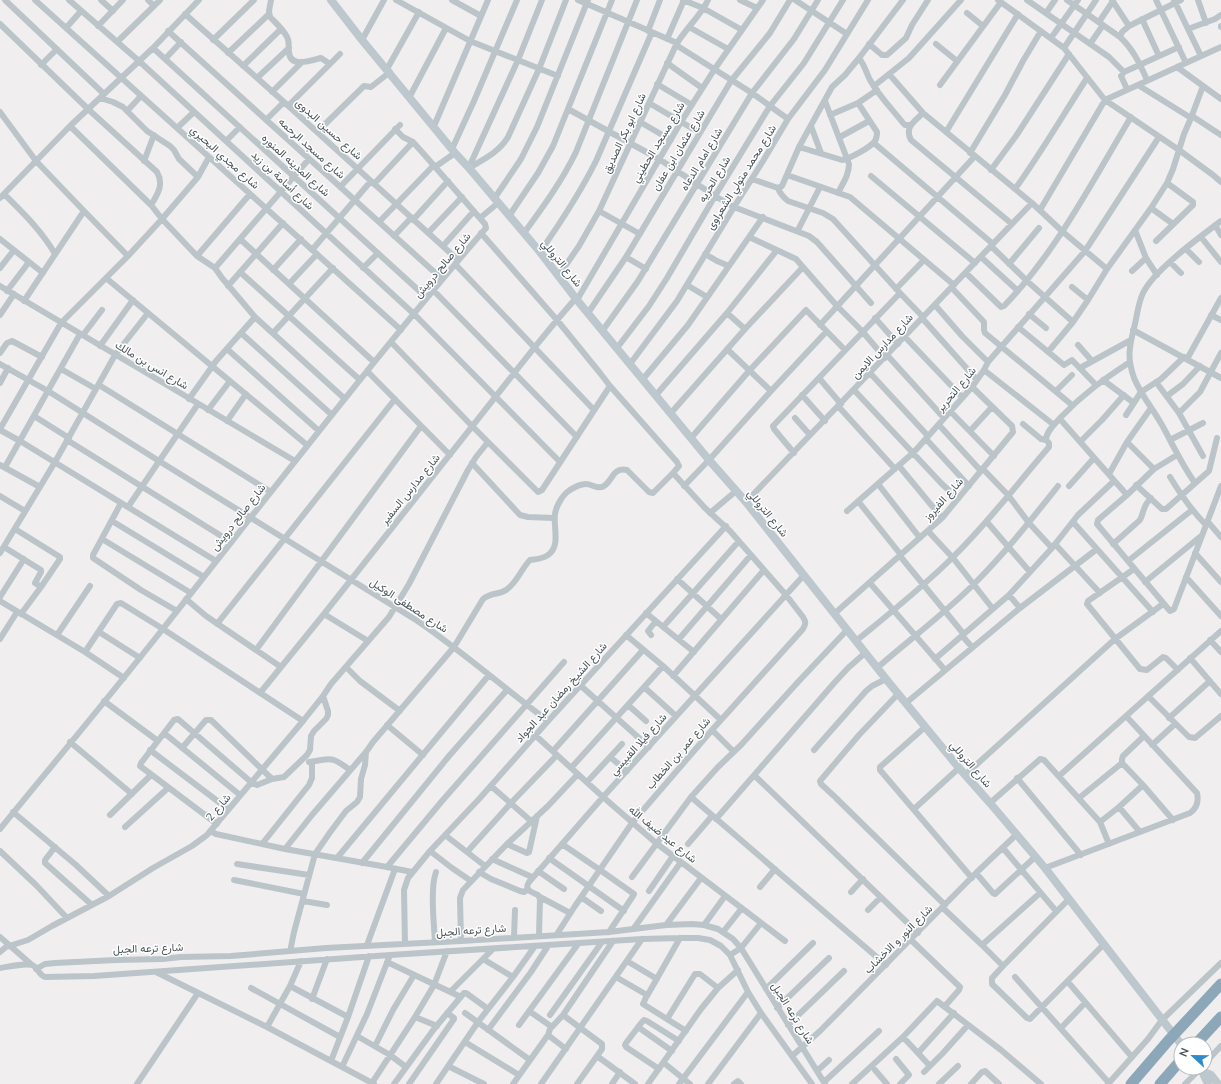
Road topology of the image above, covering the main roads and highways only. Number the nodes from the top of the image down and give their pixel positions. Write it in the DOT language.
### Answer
graph roads {
  1 [pos="1221,984"];
  2 [pos="1221,1017"];
  3 [pos="1203,1036"];
  4 [pos="1173,1069"];
  5 [pos="1131,1084"];
  6 [pos="1160,1084"];
  1 -- 5 [label="highway"];
  2 -- 3 [label="highway"];
  4 -- 6 [label="highway"];
}
